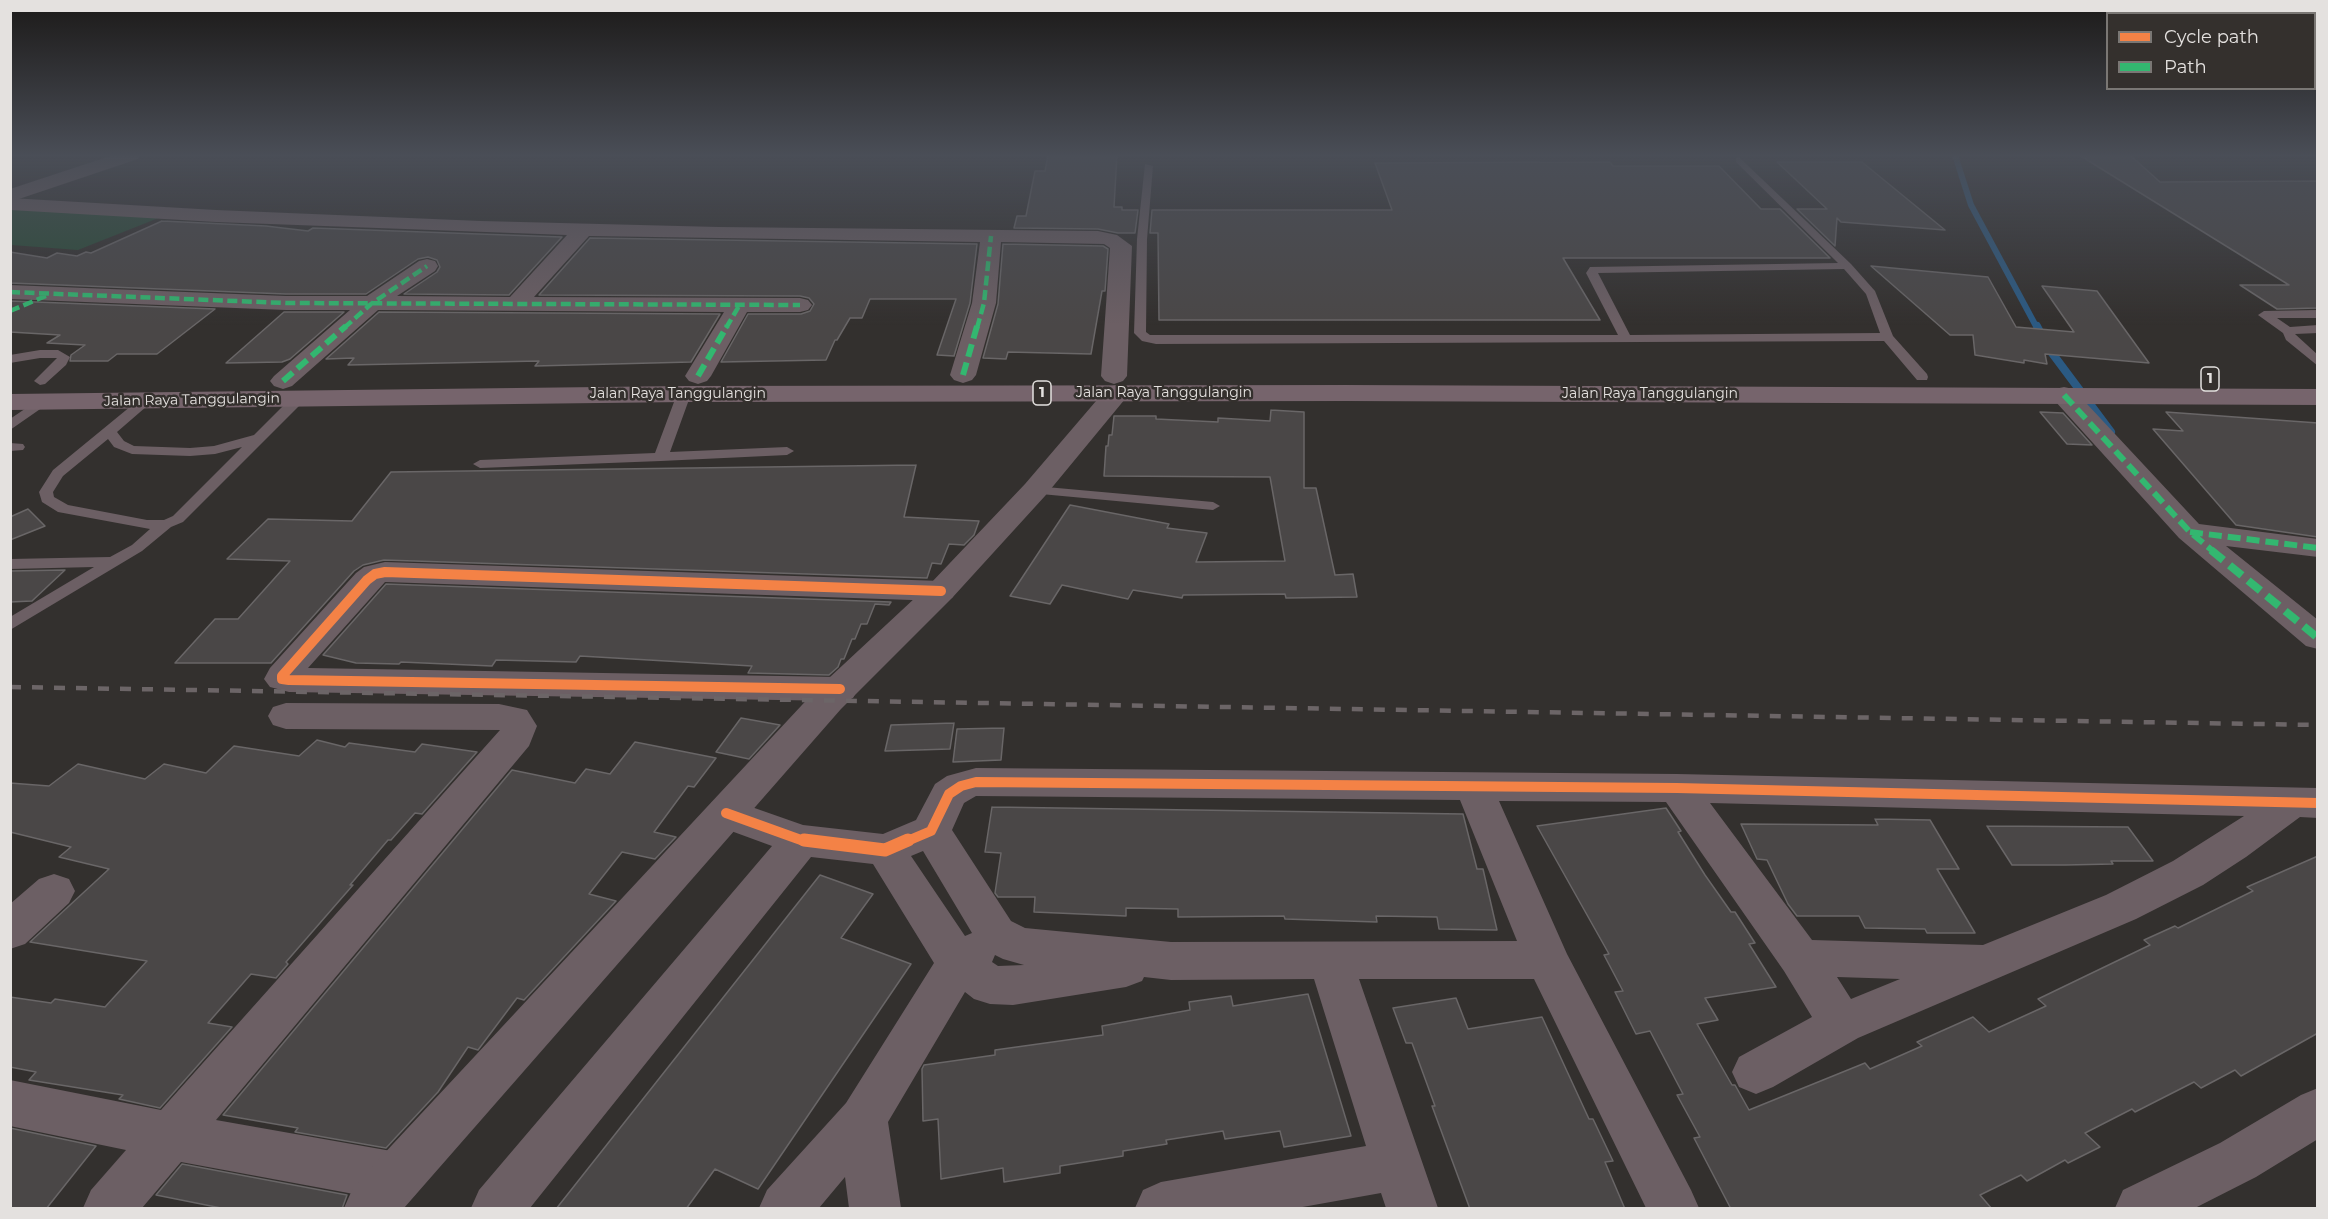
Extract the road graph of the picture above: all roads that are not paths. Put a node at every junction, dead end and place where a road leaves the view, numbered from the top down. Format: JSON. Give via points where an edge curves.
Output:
{"nodes":[{"id":1,"x":145,"y":212,"type":"edge"},
{"id":2,"x":1144,"y":212,"type":"edge"},
{"id":3,"x":1792,"y":212,"type":"edge"},
{"id":4,"x":584,"y":229,"type":"junction"},
{"id":5,"x":991,"y":236,"type":"junction"},
{"id":6,"x":427,"y":266,"type":"dead end"},
{"id":7,"x":1847,"y":266,"type":"junction"},
{"id":8,"x":10,"y":292,"type":"edge"},
{"id":9,"x":51,"y":294,"type":"junction"},
{"id":10,"x":520,"y":299,"type":"dead end"},
{"id":11,"x":371,"y":304,"type":"junction"},
{"id":12,"x":800,"y":305,"type":"dead end"},
{"id":13,"x":739,"y":306,"type":"junction"},
{"id":14,"x":10,"y":311,"type":"edge"},
{"id":15,"x":2318,"y":314,"type":"edge"},
{"id":16,"x":2318,"y":329,"type":"edge"},
{"id":17,"x":2288,"y":332,"type":"junction"},
{"id":18,"x":1887,"y":337,"type":"junction"},
{"id":19,"x":1626,"y":339,"type":"junction"},
{"id":20,"x":10,"y":359,"type":"edge"},
{"id":21,"x":2318,"y":362,"type":"edge"},
{"id":22,"x":963,"y":375,"type":"junction"},
{"id":23,"x":1922,"y":377,"type":"junction"},
{"id":24,"x":2318,"y":380,"type":"edge"},
{"id":25,"x":10,"y":382,"type":"edge"},
{"id":26,"x":1410,"y":384,"type":"junction"},
{"id":27,"x":691,"y":385,"type":"junction"},
{"id":28,"x":1116,"y":385,"type":"junction"},
{"id":29,"x":2110,"y":387,"type":"junction"},
{"id":30,"x":2061,"y":389,"type":"junction"},
{"id":31,"x":290,"y":390,"type":"junction"},
{"id":32,"x":40,"y":392,"type":"junction"},
{"id":33,"x":2318,"y":397,"type":"edge"},
{"id":34,"x":147,"y":400,"type":"junction"},
{"id":35,"x":10,"y":402,"type":"edge"},
{"id":36,"x":10,"y":426,"type":"edge"},
{"id":37,"x":110,"y":432,"type":"junction"},
{"id":38,"x":256,"y":438,"type":"junction"},
{"id":39,"x":787,"y":451,"type":"dead end"},
{"id":40,"x":661,"y":457,"type":"junction"},
{"id":41,"x":480,"y":464,"type":"dead end"},
{"id":42,"x":1035,"y":490,"type":"junction"},
{"id":43,"x":1213,"y":506,"type":"dead end"},
{"id":44,"x":166,"y":524,"type":"junction"},
{"id":45,"x":2193,"y":532,"type":"junction"},
{"id":46,"x":2318,"y":548,"type":"edge"},
{"id":47,"x":113,"y":562,"type":"junction"},
{"id":48,"x":10,"y":564,"type":"edge"},
{"id":49,"x":941,"y":591,"type":"junction"},
{"id":50,"x":10,"y":625,"type":"edge"},
{"id":51,"x":2318,"y":638,"type":"edge"},
{"id":52,"x":840,"y":690,"type":"junction"},
{"id":53,"x":286,"y":716,"type":"dead end"},
{"id":54,"x":1473,"y":786,"type":"junction"},
{"id":55,"x":1677,"y":788,"type":"junction"},
{"id":56,"x":2304,"y":803,"type":"edge"},
{"id":57,"x":726,"y":813,"type":"junction"},
{"id":58,"x":931,"y":831,"type":"junction"},
{"id":59,"x":801,"y":840,"type":"junction"},
{"id":60,"x":885,"y":850,"type":"junction"},
{"id":61,"x":54,"y":891,"type":"dead end"},
{"id":62,"x":10,"y":931,"type":"edge"},
{"id":63,"x":996,"y":934,"type":"junction"},
{"id":64,"x":1800,"y":958,"type":"junction"},
{"id":65,"x":1330,"y":960,"type":"junction"},
{"id":66,"x":1547,"y":960,"type":"junction"},
{"id":67,"x":1171,"y":961,"type":"junction"},
{"id":68,"x":1990,"y":962,"type":"junction"},
{"id":69,"x":959,"y":964,"type":"junction"},
{"id":70,"x":1842,"y":1024,"type":"junction"},
{"id":71,"x":1756,"y":1072,"type":"dead end"},
{"id":72,"x":10,"y":1102,"type":"edge"},
{"id":73,"x":2318,"y":1111,"type":"edge"},
{"id":74,"x":863,"y":1119,"type":"junction"},
{"id":75,"x":170,"y":1136,"type":"junction"},
{"id":76,"x":1404,"y":1187,"type":"edge"},
{"id":77,"x":383,"y":1193,"type":"edge"},
{"id":78,"x":109,"y":1209,"type":"edge"},
{"id":79,"x":497,"y":1209,"type":"edge"},
{"id":80,"x":785,"y":1209,"type":"edge"},
{"id":81,"x":875,"y":1209,"type":"edge"},
{"id":82,"x":1161,"y":1209,"type":"edge"},
{"id":83,"x":1673,"y":1209,"type":"edge"},
{"id":84,"x":2141,"y":1209,"type":"edge"}],
"edges":[{"from":1,"to":4,"type":"street"},
{"from":2,"to":19,"type":"lane","via":[[1140,333],[1146,338]]},
{"from":3,"to":7,"type":"lane"},
{"from":4,"to":5,"type":"street"},
{"from":4,"to":10,"type":"street"},
{"from":5,"to":22,"type":"street","via":[[984,303]]},
{"from":5,"to":28,"type":"street","via":[[1098,237],[1121,246]]},
{"from":6,"to":11,"type":"street"},
{"from":7,"to":18,"type":"lane","via":[[1871,293]]},
{"from":7,"to":19,"type":"lane","via":[[1594,269],[1592,273]]},
{"from":8,"to":9,"type":"street"},
{"from":9,"to":11,"type":"street"},
{"from":9,"to":14,"type":"street"},
{"from":11,"to":13,"type":"street"},
{"from":11,"to":31,"type":"street"},
{"from":12,"to":13,"type":"street"},
{"from":13,"to":27,"type":"street"},
{"from":15,"to":17,"type":"lane","via":[[2264,315]]},
{"from":16,"to":17,"type":"lane"},
{"from":17,"to":21,"type":"lane"},
{"from":18,"to":19,"type":"lane"},
{"from":18,"to":23,"type":"lane"},
{"from":20,"to":32,"type":"lane","via":[[40,354],[64,357]]},
{"from":22,"to":27,"type":"highway","name":"Jalan Raya Tanggulangin","number":"1"},
{"from":22,"to":28,"type":"highway","name":"Jalan Raya Tanggulangin","number":"1"},
{"from":23,"to":26,"type":"highway","name":"Jalan Raya Tanggulangin","number":"1"},
{"from":23,"to":30,"type":"highway","name":"Jalan Raya Tanggulangin","number":"1"},
{"from":24,"to":29,"type":"highway","number":"1"},
{"from":25,"to":32,"type":"highway","name":"Jalan Raya Tanggulangin","number":"1"},
{"from":26,"to":28,"type":"highway","name":"Jalan Raya Tanggulangin","number":"1"},
{"from":26,"to":30,"type":"highway","name":"Jalan Raya Tanggulangin","number":"1"},
{"from":27,"to":28,"type":"highway","name":"Jalan Raya Tanggulangin","number":"1"},
{"from":27,"to":31,"type":"highway","name":"Jalan Raya Tanggulangin","number":"1"},
{"from":27,"to":40,"type":"lane"},
{"from":28,"to":42,"type":"street"},
{"from":29,"to":30,"type":"highway","name":"Jalan Raya Tanggulangin","number":"1"},
{"from":29,"to":33,"type":"highway","name":"Jalan Raya Tanggulangin","number":"1"},
{"from":30,"to":45,"type":"street"},
{"from":31,"to":32,"type":"highway","name":"Jalan Raya Tanggulangin","number":"1"},
{"from":31,"to":34,"type":"highway","name":"Jalan Raya Tanggulangin","number":"1"},
{"from":31,"to":38,"type":"lane"},
{"from":32,"to":34,"type":"highway","name":"Jalan Raya Tanggulangin","number":"1"},
{"from":32,"to":35,"type":"highway","name":"Jalan Raya Tanggulangin","number":"1"},
{"from":32,"to":36,"type":"lane"},
{"from":34,"to":37,"type":"lane"},
{"from":37,"to":38,"type":"lane","via":[[119,444],[132,450],[178,452],[215,450]]},
{"from":37,"to":44,"type":"lane","via":[[58,473],[46,492],[47,499],[63,509],[147,525]]},
{"from":38,"to":44,"type":"lane","via":[[186,513]]},
{"from":39,"to":40,"type":"lane"},
{"from":40,"to":41,"type":"lane"},
{"from":42,"to":43,"type":"lane"},
{"from":42,"to":49,"type":"street"},
{"from":44,"to":47,"type":"lane"},
{"from":45,"to":46,"type":"street"},
{"from":45,"to":51,"type":"street"},
{"from":47,"to":48,"type":"lane"},
{"from":47,"to":50,"type":"lane"},
{"from":49,"to":52,"type":"street"},
{"from":49,"to":52,"type":"street","via":[[386,572],[367,580],[282,676],[289,681]]},
{"from":52,"to":57,"type":"street"},
{"from":53,"to":75,"type":"street","via":[[499,717],[514,719],[519,726],[516,737]]},
{"from":54,"to":55,"type":"street"},
{"from":54,"to":58,"type":"street","via":[[976,782],[949,794]]},
{"from":54,"to":66,"type":"street"},
{"from":55,"to":56,"type":"street"},
{"from":55,"to":64,"type":"street"},
{"from":56,"to":68,"type":"street","via":[[2188,873],[2121,907]]},
{"from":57,"to":59,"type":"street"},
{"from":57,"to":77,"type":"street"},
{"from":58,"to":60,"type":"street"},
{"from":58,"to":63,"type":"street"},
{"from":59,"to":60,"type":"street"},
{"from":59,"to":79,"type":"street"},
{"from":60,"to":69,"type":"street"},
{"from":61,"to":62,"type":"street"},
{"from":63,"to":67,"type":"street","via":[[1018,946]]},
{"from":63,"to":69,"type":"street"},
{"from":64,"to":68,"type":"street"},
{"from":64,"to":70,"type":"street"},
{"from":65,"to":66,"type":"street"},
{"from":65,"to":67,"type":"street"},
{"from":65,"to":76,"type":"street"},
{"from":66,"to":83,"type":"street"},
{"from":67,"to":69,"type":"street","via":[[1013,986],[990,985]]},
{"from":68,"to":70,"type":"street"},
{"from":69,"to":74,"type":"street"},
{"from":70,"to":71,"type":"street"},
{"from":72,"to":75,"type":"street"},
{"from":73,"to":84,"type":"street","via":[[2238,1160]]},
{"from":74,"to":80,"type":"street"},
{"from":74,"to":81,"type":"street"},
{"from":75,"to":77,"type":"street"},
{"from":75,"to":78,"type":"street"},
{"from":76,"to":82,"type":"street"}]}
